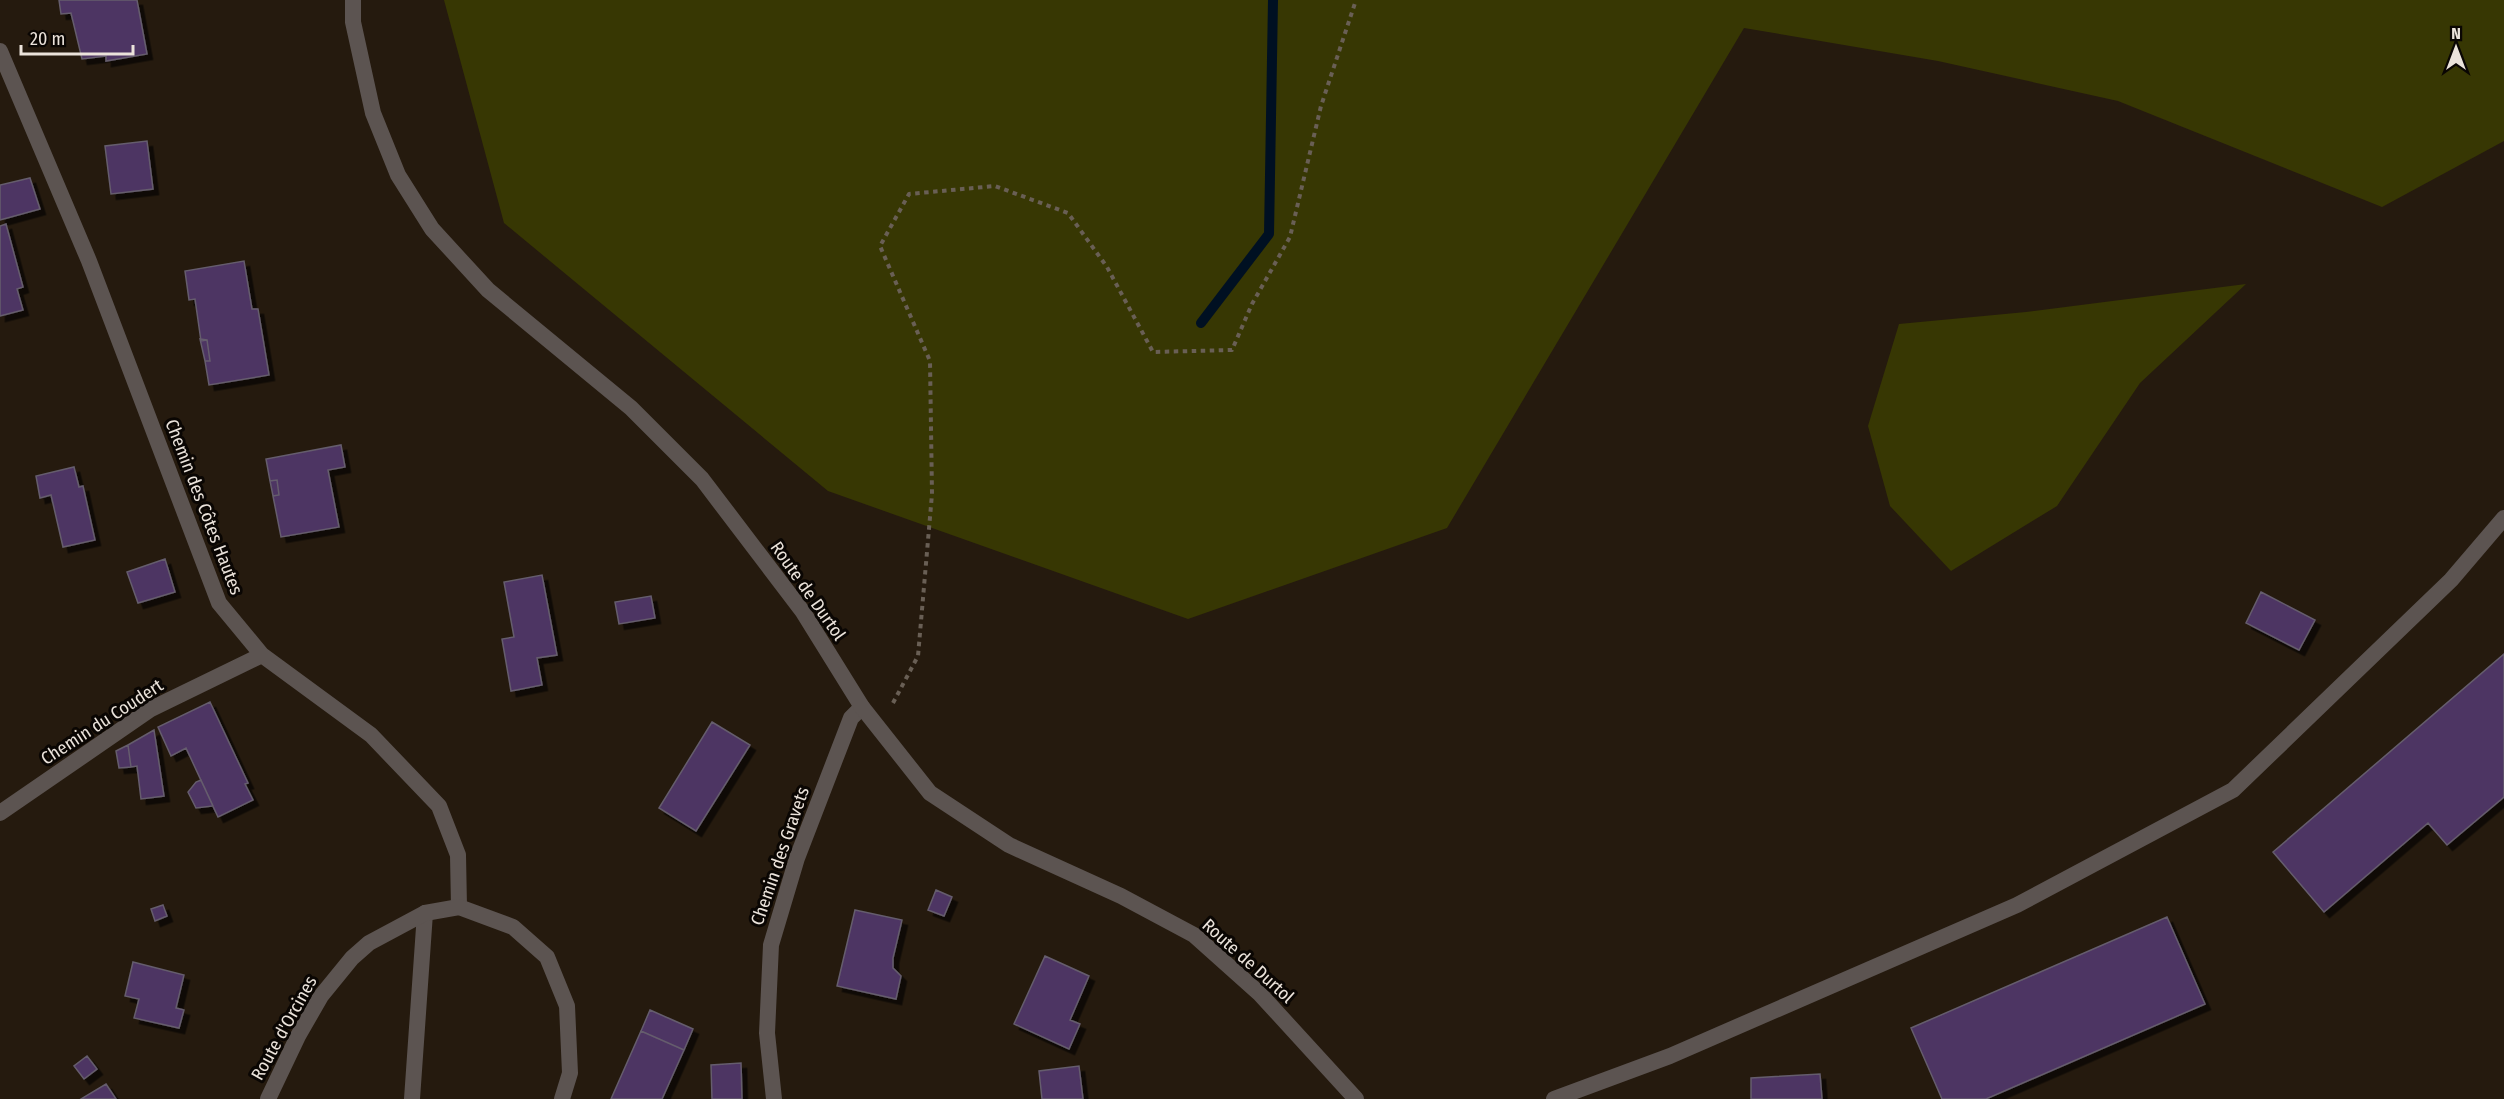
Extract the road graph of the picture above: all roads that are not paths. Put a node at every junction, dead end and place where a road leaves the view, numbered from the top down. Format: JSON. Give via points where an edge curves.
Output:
{"nodes":[{"id":1,"x":353,"y":0,"type":"edge"},
{"id":2,"x":0,"y":51,"type":"edge"},
{"id":3,"x":2504,"y":518,"type":"edge"},
{"id":4,"x":262,"y":655,"type":"junction"},
{"id":5,"x":862,"y":706,"type":"junction"},
{"id":6,"x":0,"y":813,"type":"edge"},
{"id":7,"x":459,"y":907,"type":"junction"},
{"id":8,"x":425,"y":913,"type":"junction"},
{"id":9,"x":268,"y":1099,"type":"edge"},
{"id":10,"x":412,"y":1099,"type":"edge"},
{"id":11,"x":562,"y":1099,"type":"edge"},
{"id":12,"x":774,"y":1099,"type":"edge"},
{"id":13,"x":1356,"y":1099,"type":"edge"},
{"id":14,"x":1554,"y":1099,"type":"edge"}],
"edges":[{"from":1,"to":5,"type":"street","name":"Route de Durtol","via":[[353,22],[373,113],[398,175],[432,229],[488,290],[631,408],[702,479],[803,612]]},
{"from":2,"to":4,"type":"street","name":"Chemin des Côtes Hautes","via":[[89,261],[219,603]]},
{"from":3,"to":14,"type":"street","via":[[2451,580],[2233,790],[2018,905],[1670,1056]]},
{"from":4,"to":6,"type":"street","name":"Chemin du Coudert","via":[[152,709]]},
{"from":4,"to":7,"type":"street","name":"Chemin des Côtes Hautes","via":[[371,735],[439,807],[458,855]]},
{"from":5,"to":12,"type":"street","name":"Chemin des Gravets","via":[[851,718],[797,858],[771,945],[768,1033]]},
{"from":5,"to":13,"type":"street","name":"Route de Durtol","via":[[930,793],[1009,845],[1121,896],[1194,935],[1260,994]]},
{"from":7,"to":8,"type":"street","name":"Route d'Orcines"},
{"from":7,"to":11,"type":"street","via":[[513,927],[547,957],[567,1006],[570,1073]]},
{"from":8,"to":9,"type":"street","name":"Route d'Orcines","via":[[369,943],[335,976],[309,1016]]},
{"from":8,"to":10,"type":"street"}]}
